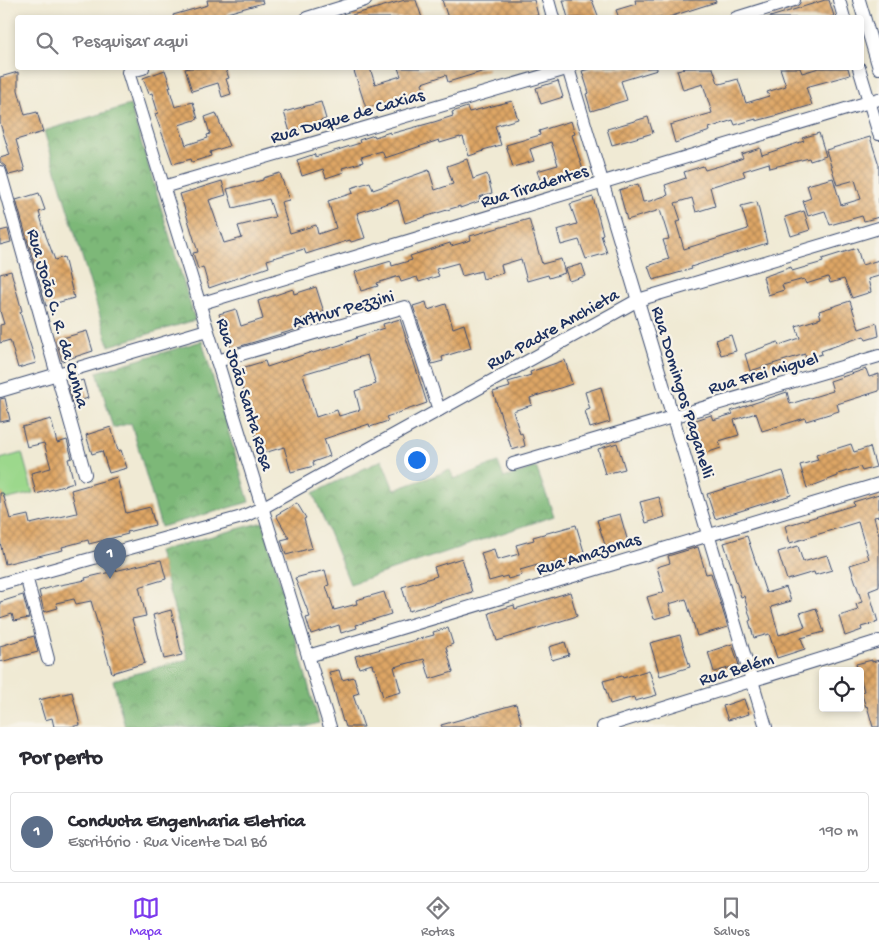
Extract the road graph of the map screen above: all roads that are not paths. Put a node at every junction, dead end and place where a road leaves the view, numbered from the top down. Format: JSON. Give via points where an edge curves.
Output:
{"nodes":[{"id":1,"x":365,"y":0,"type":"edge"},
{"id":2,"x":548,"y":0,"type":"edge"},
{"id":3,"x":794,"y":0,"type":"edge"},
{"id":4,"x":839,"y":0,"type":"edge"},
{"id":5,"x":859,"y":0,"type":"edge"},
{"id":6,"x":317,"y":15,"type":"edge"},
{"id":7,"x":552,"y":15,"type":"edge"},
{"id":8,"x":746,"y":15,"type":"edge"},
{"id":9,"x":843,"y":15,"type":"edge"},
{"id":10,"x":863,"y":15,"type":"edge"},
{"id":11,"x":864,"y":17,"type":"edge"},
{"id":12,"x":879,"y":68,"type":"edge"},
{"id":13,"x":136,"y":70,"type":"edge"},
{"id":14,"x":562,"y":70,"type":"edge"},
{"id":15,"x":570,"y":70,"type":"edge"},
{"id":16,"x":860,"y":70,"type":"edge"},
{"id":17,"x":874,"y":100,"type":"edge"},
{"id":18,"x":879,"y":134,"type":"edge"},
{"id":19,"x":0,"y":172,"type":"edge"},
{"id":20,"x":603,"y":182,"type":"junction"},
{"id":21,"x":163,"y":187,"type":"junction"},
{"id":22,"x":879,"y":228,"type":"edge"},
{"id":23,"x":638,"y":300,"type":"junction"},
{"id":24,"x":199,"y":304,"type":"junction"},
{"id":25,"x":207,"y":330,"type":"junction"},
{"id":26,"x":879,"y":356,"type":"edge"},
{"id":27,"x":217,"y":361,"type":"junction"},
{"id":28,"x":56,"y":374,"type":"junction"},
{"id":29,"x":0,"y":391,"type":"edge"},
{"id":30,"x":439,"y":410,"type":"junction"},
{"id":31,"x":673,"y":416,"type":"junction"},
{"id":32,"x":513,"y":464,"type":"dead end"},
{"id":33,"x":85,"y":474,"type":"dead end"},
{"id":34,"x":879,"y":484,"type":"edge"},
{"id":35,"x":262,"y":508,"type":"junction"},
{"id":36,"x":708,"y":535,"type":"junction"},
{"id":37,"x":26,"y":576,"type":"junction"},
{"id":38,"x":0,"y":584,"type":"edge"},
{"id":39,"x":879,"y":641,"type":"edge"},
{"id":40,"x":308,"y":656,"type":"junction"},
{"id":41,"x":48,"y":660,"type":"dead end"},
{"id":42,"x":752,"y":682,"type":"junction"},
{"id":43,"x":330,"y":727,"type":"edge"},
{"id":44,"x":604,"y":727,"type":"edge"},
{"id":45,"x":766,"y":727,"type":"edge"}],
"edges":[{"from":1,"to":6,"type":"street"},
{"from":2,"to":7,"type":"street"},
{"from":3,"to":8,"type":"street"},
{"from":4,"to":9,"type":"street"},
{"from":5,"to":10,"type":"street"},
{"from":11,"to":12,"type":"street"},
{"from":13,"to":21,"type":"street","name":"Rua João Santa Rosa","via":[[128,72]]},
{"from":14,"to":21,"type":"street","name":"Rua Duque de Caxias"},
{"from":15,"to":20,"type":"street","name":"Rua Domingos Paganelli"},
{"from":16,"to":17,"type":"street"},
{"from":17,"to":18,"type":"street"},
{"from":17,"to":20,"type":"street","name":"Rua Tiradentes"},
{"from":19,"to":28,"type":"street","name":"Rua João C. R. da Cunha"},
{"from":20,"to":23,"type":"street","name":"Rua Domingos Paganelli"},
{"from":20,"to":24,"type":"street","name":"Rua Tiradentes"},
{"from":21,"to":24,"type":"street","name":"Rua João Santa Rosa"},
{"from":22,"to":23,"type":"street","name":"Rua Padre Anchieta"},
{"from":23,"to":30,"type":"street","name":"Rua Padre Anchieta"},
{"from":23,"to":31,"type":"street","name":"Rua Domingos Paganelli"},
{"from":24,"to":25,"type":"street","name":"Rua João Santa Rosa"},
{"from":25,"to":27,"type":"street","name":"Rua João Santa Rosa"},
{"from":25,"to":28,"type":"street"},
{"from":26,"to":31,"type":"street","name":"Rua Frei Miguel"},
{"from":27,"to":30,"type":"street","name":"Arthur Pezzini","via":[[405,308]]},
{"from":27,"to":35,"type":"street","name":"Rua João Santa Rosa"},
{"from":28,"to":29,"type":"street"},
{"from":28,"to":33,"type":"street","name":"Rua João C. R. da Cunha"},
{"from":30,"to":35,"type":"street","name":"Rua Padre Anchieta"},
{"from":31,"to":32,"type":"street","name":"Rua Frei Miguel"},
{"from":31,"to":36,"type":"street","name":"Rua Domingos Paganelli"},
{"from":34,"to":36,"type":"street","name":"Rua Amazonas"},
{"from":35,"to":37,"type":"street","name":"Rua Padre Anchieta","via":[[242,517]]},
{"from":35,"to":40,"type":"street","name":"Rua João Santa Rosa"},
{"from":36,"to":40,"type":"street","name":"Rua Amazonas"},
{"from":36,"to":42,"type":"street","name":"Rua Domingos Paganelli"},
{"from":37,"to":38,"type":"street","name":"Rua Padre Anchieta"},
{"from":37,"to":41,"type":"street"},
{"from":39,"to":42,"type":"street","name":"Rua Belém"},
{"from":40,"to":43,"type":"street","name":"Rua João Santa Rosa"},
{"from":42,"to":44,"type":"street","name":"Rua Belém"},
{"from":42,"to":45,"type":"street","name":"Rua Domingos Paganelli"}]}
